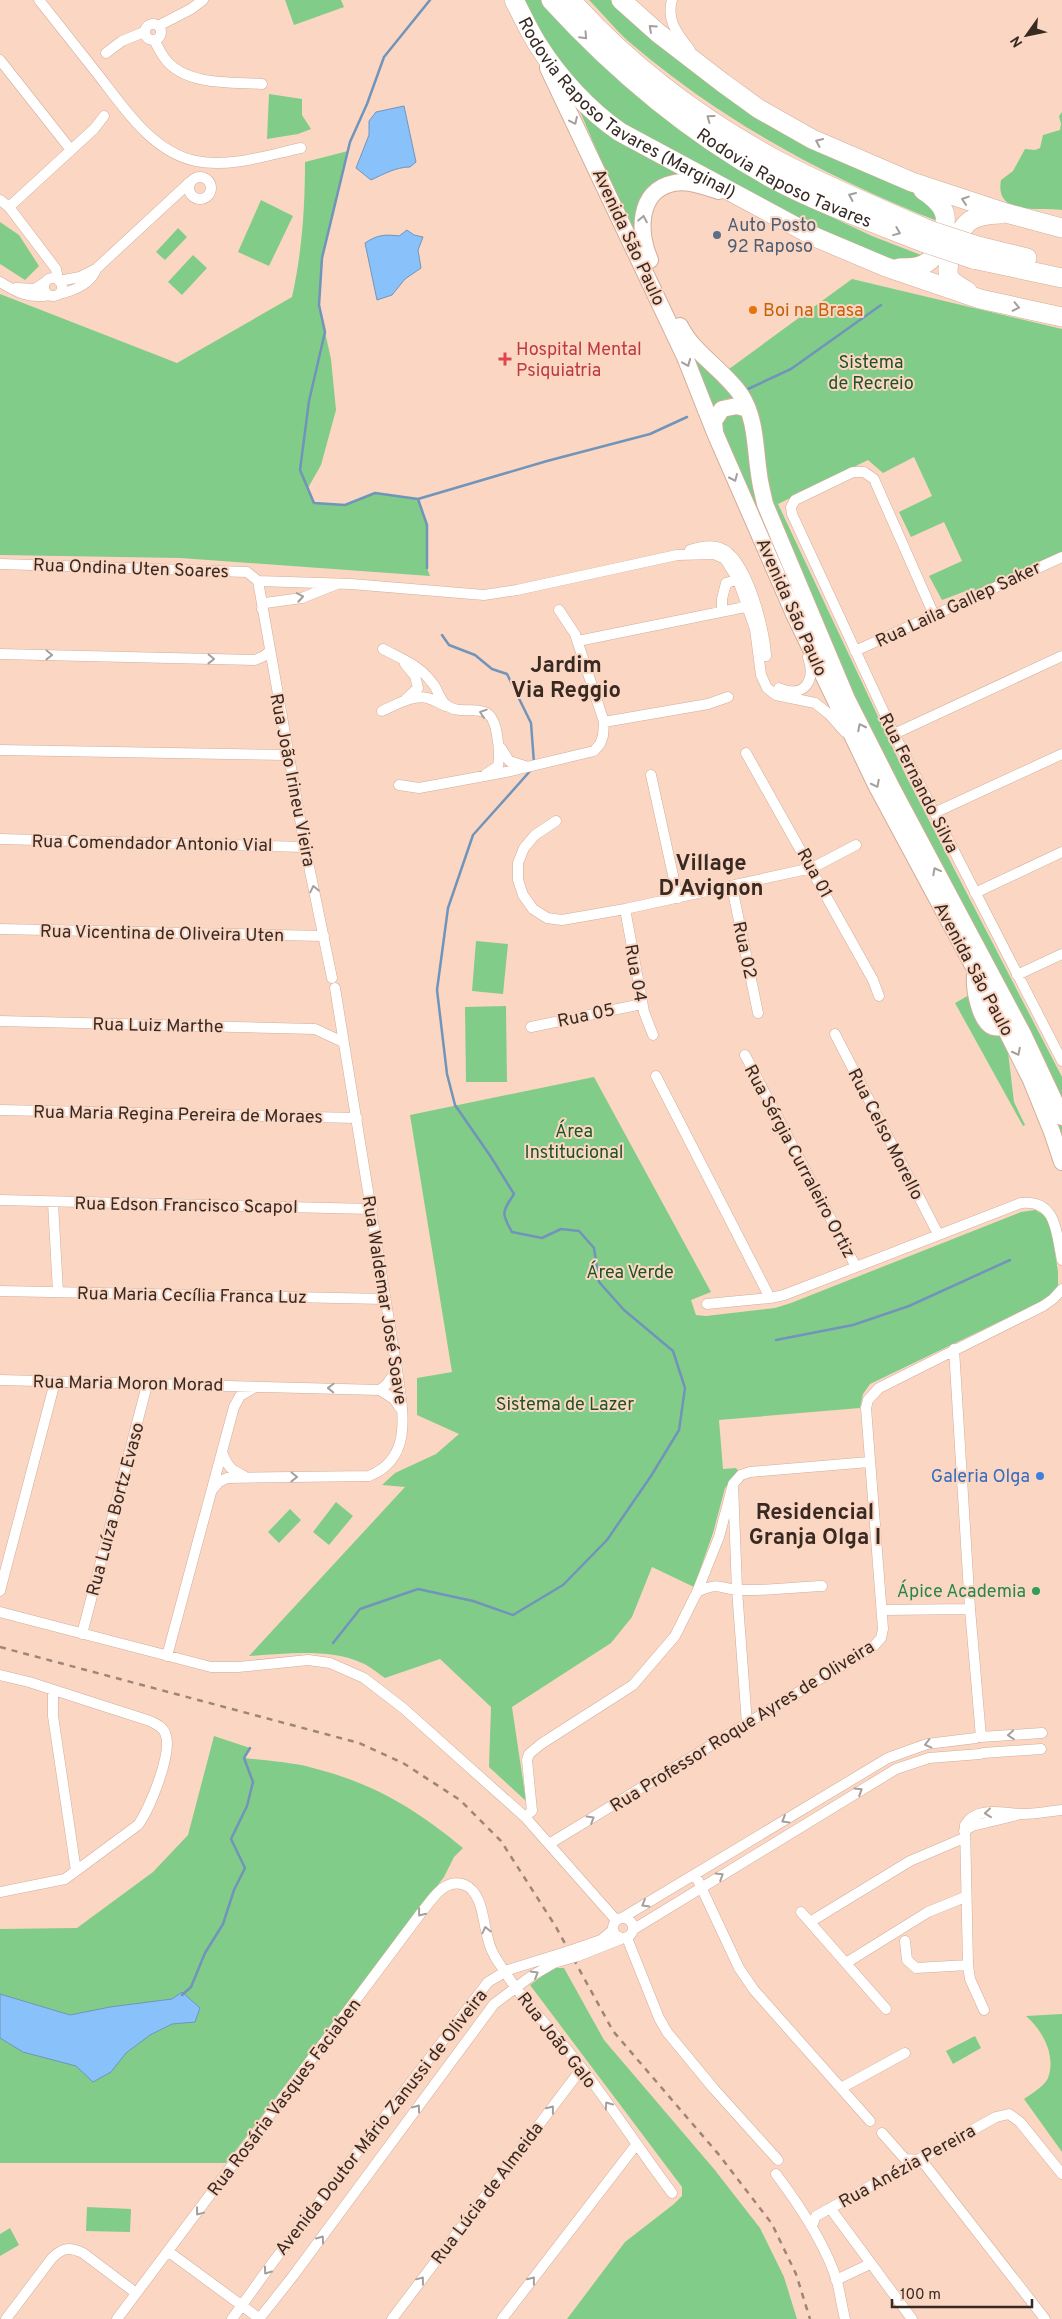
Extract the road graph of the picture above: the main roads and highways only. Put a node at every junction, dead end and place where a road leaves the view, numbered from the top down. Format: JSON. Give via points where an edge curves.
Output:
{"nodes":[{"id":1,"x":514,"y":0,"type":"edge"},
{"id":2,"x":551,"y":0,"type":"edge"},
{"id":3,"x":570,"y":0,"type":"edge"},
{"id":4,"x":621,"y":0,"type":"edge"},
{"id":5,"x":538,"y":45,"type":"junction"},
{"id":6,"x":912,"y":182,"type":"junction"},
{"id":7,"x":736,"y":195,"type":"junction"},
{"id":8,"x":1006,"y":213,"type":"junction"},
{"id":9,"x":1062,"y":228,"type":"edge"},
{"id":10,"x":927,"y":236,"type":"junction"},
{"id":11,"x":976,"y":252,"type":"junction"},
{"id":12,"x":1062,"y":267,"type":"edge"},
{"id":13,"x":886,"y":268,"type":"junction"},
{"id":14,"x":1062,"y":278,"type":"edge"},
{"id":15,"x":980,"y":299,"type":"junction"},
{"id":16,"x":1062,"y":317,"type":"edge"},
{"id":17,"x":748,"y":409,"type":"junction"},
{"id":18,"x":715,"y":433,"type":"junction"},
{"id":19,"x":1062,"y":1117,"type":"edge"},
{"id":20,"x":1062,"y":1162,"type":"edge"}],
"edges":[{"from":1,"to":5,"type":"highway","name":"Rodovia Raposo Tavares (Marginal)"},
{"from":2,"to":10,"type":"highway","name":"Rodovia Raposo Tavares","one_way":true,"via":[[595,47],[643,89],[711,139],[775,180],[840,209]]},
{"from":10,"to":3,"type":"highway","name":"Rodovia Raposo Tavares","one_way":true,"via":[[783,163],[718,124],[603,36]]},
{"from":6,"to":4,"type":"highway","one_way":true,"via":[[812,139],[759,109],[658,34]]},
{"from":5,"to":7,"type":"highway","name":"Rodovia Raposo Tavares (Marginal)","via":[[599,118],[654,152]]},
{"from":5,"to":18,"type":"main road","name":"Avenida São Paulo","one_way":true,"via":[[685,357]]},
{"from":8,"to":6,"type":"highway","one_way":true},
{"from":6,"to":13,"type":"highway","via":[[934,197],[942,206],[947,221],[934,256],[922,267]]},
{"from":7,"to":13,"type":"highway","name":"Rodovia Raposo Tavares (Marginal)","via":[[815,237]]},
{"from":17,"to":7,"type":"main road","name":"Avenida São Paulo","one_way":true,"via":[[740,395],[684,334],[644,247],[641,228],[649,200],[673,183],[693,184]]},
{"from":8,"to":9,"type":"highway"},
{"from":8,"to":15,"type":"highway","via":[[976,216],[967,222],[949,260],[952,282]]},
{"from":10,"to":11,"type":"highway","name":"Rodovia Raposo Tavares","bridge":true},
{"from":11,"to":12,"type":"highway","name":"Rodovia Raposo Tavares"},
{"from":11,"to":14,"type":"highway","name":"Rodovia Raposo Tavares"},
{"from":13,"to":15,"type":"highway","name":"Rodovia Raposo Tavares (Marginal)"},
{"from":15,"to":16,"type":"highway","name":"Rodovia Raposo Tavares (Marginal)","one_way":true},
{"from":17,"to":18,"type":"main road","via":[[738,406],[722,409],[714,421]]},
{"from":19,"to":17,"type":"main road","name":"Avenida São Paulo","one_way":true,"via":[[847,699],[765,504]]},
{"from":18,"to":20,"type":"main road","name":"Avenida São Paulo","one_way":true,"via":[[794,614],[862,755],[1031,1080]]}]}
